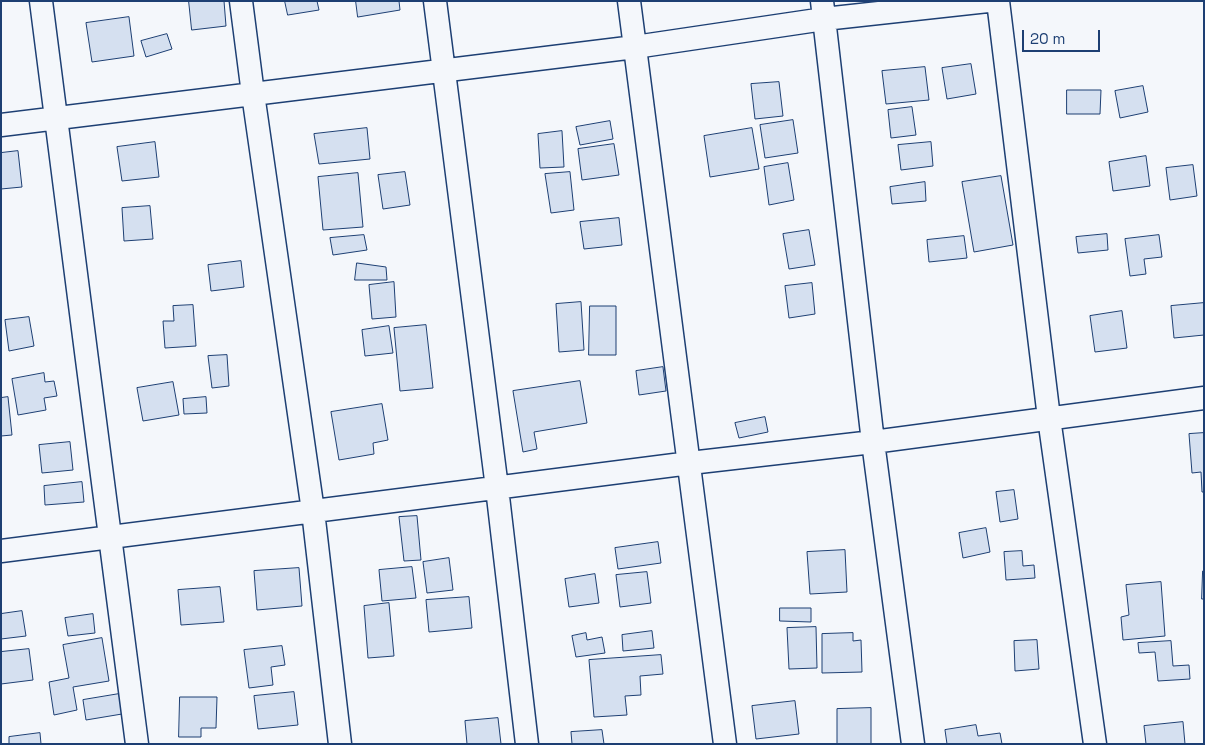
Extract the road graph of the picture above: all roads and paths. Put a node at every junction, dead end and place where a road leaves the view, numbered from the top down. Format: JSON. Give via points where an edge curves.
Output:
{"nodes":[{"id":1,"x":40,"y":1,"type":"edge"},
{"id":2,"x":241,"y":1,"type":"edge"},
{"id":3,"x":436,"y":1,"type":"edge"},
{"id":4,"x":629,"y":1,"type":"edge"},
{"id":5,"x":988,"y":1,"type":"edge"},
{"id":6,"x":998,"y":1,"type":"edge"},
{"id":7,"x":823,"y":10,"type":"edge"},
{"id":8,"x":635,"y":47,"type":"junction"},
{"id":9,"x":444,"y":71,"type":"junction"},
{"id":10,"x":253,"y":94,"type":"junction"},
{"id":11,"x":56,"y":118,"type":"junction"},
{"id":12,"x":1,"y":125,"type":"edge"},
{"id":13,"x":1204,"y":398,"type":"edge"},
{"id":14,"x":1049,"y":418,"type":"junction"},
{"id":15,"x":873,"y":442,"type":"junction"},
{"id":16,"x":690,"y":463,"type":"junction"},
{"id":17,"x":497,"y":488,"type":"junction"},
{"id":18,"x":313,"y":511,"type":"junction"},
{"id":19,"x":109,"y":537,"type":"junction"},
{"id":20,"x":1,"y":551,"type":"edge"},
{"id":21,"x":137,"y":744,"type":"edge"},
{"id":22,"x":340,"y":744,"type":"edge"},
{"id":23,"x":528,"y":744,"type":"edge"},
{"id":24,"x":725,"y":744,"type":"edge"},
{"id":25,"x":913,"y":744,"type":"edge"},
{"id":26,"x":1095,"y":744,"type":"edge"}],
"edges":[{"from":1,"to":11,"type":"street"},
{"from":2,"to":10,"type":"street"},
{"from":3,"to":9,"type":"street"},
{"from":4,"to":8,"type":"street"},
{"from":5,"to":7,"type":"street"},
{"from":6,"to":14,"type":"street"},
{"from":7,"to":8,"type":"street"},
{"from":7,"to":15,"type":"street"},
{"from":8,"to":9,"type":"street"},
{"from":8,"to":16,"type":"street"},
{"from":9,"to":10,"type":"street"},
{"from":9,"to":17,"type":"street"},
{"from":10,"to":11,"type":"street"},
{"from":10,"to":18,"type":"street"},
{"from":11,"to":12,"type":"street"},
{"from":11,"to":19,"type":"street"},
{"from":13,"to":14,"type":"street"},
{"from":14,"to":15,"type":"street"},
{"from":14,"to":26,"type":"street"},
{"from":15,"to":16,"type":"street"},
{"from":15,"to":25,"type":"street"},
{"from":16,"to":17,"type":"street"},
{"from":16,"to":24,"type":"street"},
{"from":17,"to":18,"type":"street"},
{"from":17,"to":23,"type":"street"},
{"from":18,"to":19,"type":"street"},
{"from":18,"to":22,"type":"street"},
{"from":19,"to":20,"type":"street"},
{"from":19,"to":21,"type":"street"}]}
